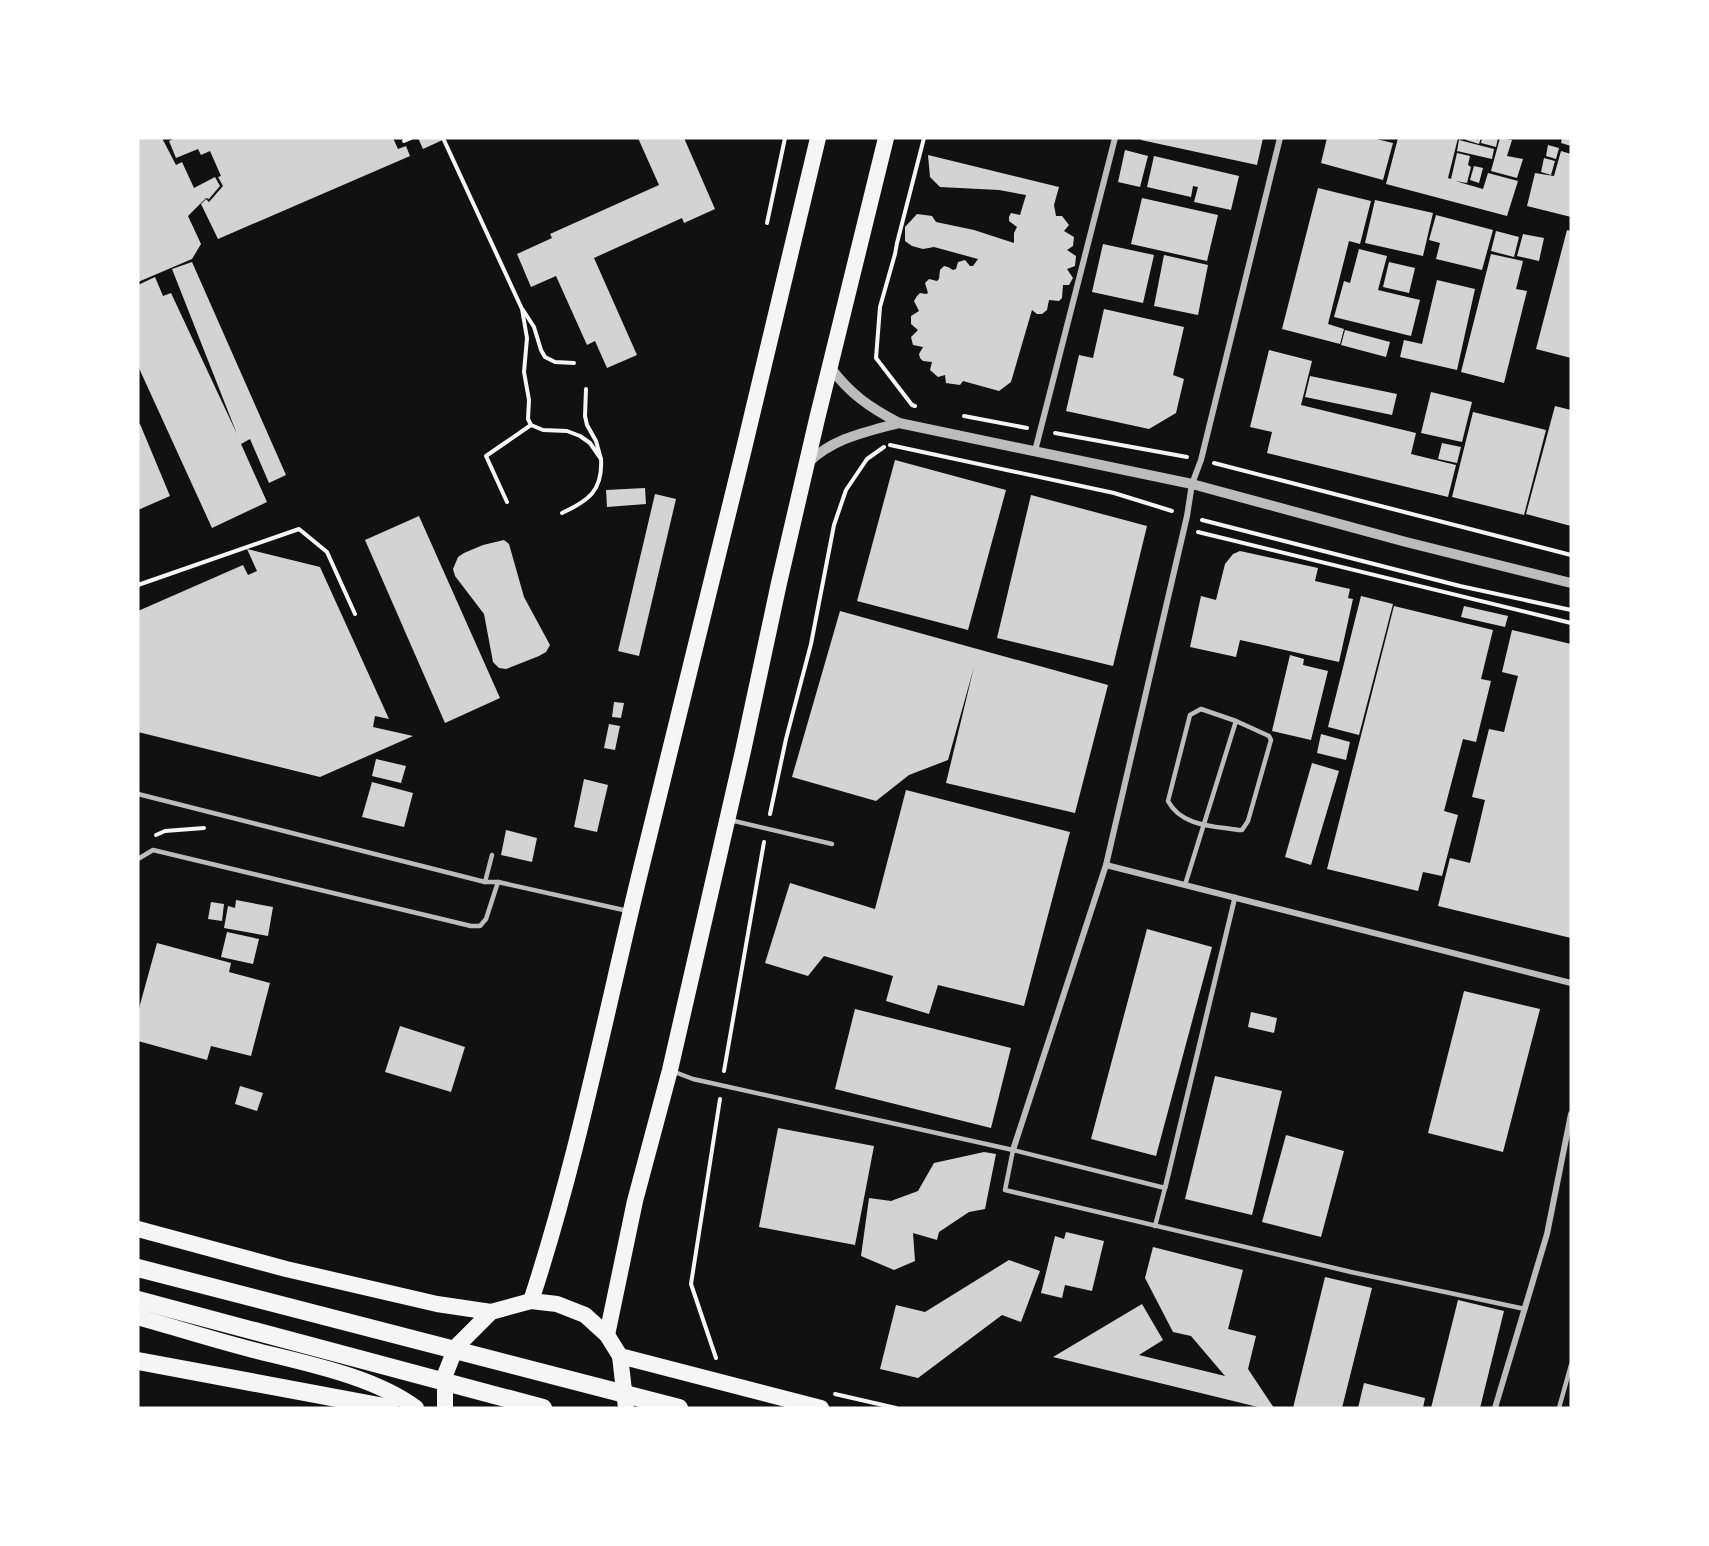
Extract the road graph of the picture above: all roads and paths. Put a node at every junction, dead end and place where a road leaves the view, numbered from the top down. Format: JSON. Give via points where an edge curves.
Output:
{"nodes":[{"id":1,"x":411,"y":138,"type":"edge"},
{"id":2,"x":443,"y":138,"type":"edge"},
{"id":3,"x":785,"y":138,"type":"edge"},
{"id":4,"x":818,"y":138,"type":"edge"},
{"id":5,"x":886,"y":138,"type":"edge"},
{"id":6,"x":924,"y":138,"type":"edge"},
{"id":7,"x":1115,"y":138,"type":"edge"},
{"id":8,"x":1280,"y":138,"type":"edge"},
{"id":9,"x":404,"y":141,"type":"dead end"},
{"id":10,"x":767,"y":223,"type":"dead end"},
{"id":11,"x":522,"y":309,"type":"junction"},
{"id":12,"x":574,"y":363,"type":"dead end"},
{"id":13,"x":830,"y":367,"type":"junction"},
{"id":14,"x":586,"y":389,"type":"dead end"},
{"id":15,"x":924,"y":408,"type":"dead end"},
{"id":16,"x":959,"y":415,"type":"dead end"},
{"id":17,"x":899,"y":423,"type":"junction"},
{"id":18,"x":531,"y":425,"type":"junction"},
{"id":19,"x":1041,"y":431,"type":"junction"},
{"id":20,"x":1035,"y":451,"type":"junction"},
{"id":21,"x":601,"y":459,"type":"junction"},
{"id":22,"x":1201,"y":460,"type":"junction"},
{"id":23,"x":808,"y":463,"type":"junction"},
{"id":24,"x":1192,"y":484,"type":"junction"},
{"id":25,"x":507,"y":502,"type":"dead end"},
{"id":26,"x":562,"y":513,"type":"dead end"},
{"id":27,"x":1187,"y":516,"type":"junction"},
{"id":28,"x":1196,"y":543,"type":"dead end"},
{"id":29,"x":1571,"y":555,"type":"edge"},
{"id":30,"x":1571,"y":583,"type":"edge"},
{"id":31,"x":138,"y":585,"type":"edge"},
{"id":32,"x":1571,"y":610,"type":"edge"},
{"id":33,"x":355,"y":614,"type":"dead end"},
{"id":34,"x":1571,"y":623,"type":"edge"},
{"id":35,"x":1236,"y":721,"type":"junction"},
{"id":36,"x":138,"y":794,"type":"edge"},
{"id":37,"x":728,"y":820,"type":"junction"},
{"id":38,"x":1203,"y":824,"type":"junction"},
{"id":39,"x":212,"y":828,"type":"dead end"},
{"id":40,"x":767,"y":829,"type":"junction"},
{"id":41,"x":147,"y":838,"type":"dead end"},
{"id":42,"x":832,"y":844,"type":"dead end"},
{"id":43,"x":492,"y":855,"type":"dead end"},
{"id":44,"x":138,"y":859,"type":"edge"},
{"id":45,"x":1106,"y":865,"type":"junction"},
{"id":46,"x":485,"y":882,"type":"junction"},
{"id":47,"x":498,"y":882,"type":"junction"},
{"id":48,"x":1185,"y":885,"type":"junction"},
{"id":49,"x":1235,"y":897,"type":"junction"},
{"id":50,"x":631,"y":912,"type":"junction"},
{"id":51,"x":1571,"y":983,"type":"edge"},
{"id":52,"x":670,"y":1071,"type":"junction"},
{"id":53,"x":722,"y":1085,"type":"junction"},
{"id":54,"x":1571,"y":1114,"type":"edge"},
{"id":55,"x":1013,"y":1149,"type":"junction"},
{"id":56,"x":1165,"y":1188,"type":"junction"},
{"id":57,"x":1155,"y":1226,"type":"junction"},
{"id":58,"x":138,"y":1229,"type":"edge"},
{"id":59,"x":138,"y":1268,"type":"edge"},
{"id":60,"x":138,"y":1299,"type":"edge"},
{"id":61,"x":531,"y":1301,"type":"junction"},
{"id":62,"x":1525,"y":1309,"type":"junction"},
{"id":63,"x":491,"y":1312,"type":"junction"},
{"id":64,"x":138,"y":1317,"type":"edge"},
{"id":65,"x":607,"y":1335,"type":"junction"},
{"id":66,"x":620,"y":1356,"type":"junction"},
{"id":67,"x":138,"y":1361,"type":"edge"},
{"id":68,"x":1571,"y":1365,"type":"edge"},
{"id":69,"x":718,"y":1366,"type":"dead end"},
{"id":70,"x":829,"y":1392,"type":"dead end"},
{"id":71,"x":390,"y":1408,"type":"edge"},
{"id":72,"x":416,"y":1408,"type":"edge"},
{"id":73,"x":445,"y":1408,"type":"edge"},
{"id":74,"x":543,"y":1408,"type":"edge"},
{"id":75,"x":626,"y":1408,"type":"edge"},
{"id":76,"x":679,"y":1408,"type":"edge"},
{"id":77,"x":821,"y":1408,"type":"edge"},
{"id":78,"x":896,"y":1408,"type":"edge"},
{"id":79,"x":1495,"y":1408,"type":"edge"},
{"id":80,"x":1559,"y":1408,"type":"edge"}],
"edges":[{"from":1,"to":9,"type":"path"},
{"from":2,"to":11,"type":"path"},
{"from":3,"to":10,"type":"path"},
{"from":4,"to":50,"type":"highway"},
{"from":5,"to":13,"type":"highway"},
{"from":6,"to":15,"type":"path","via":[[880,308],[876,358],[912,405]]},
{"from":7,"to":19,"type":"street"},
{"from":8,"to":22,"type":"street"},
{"from":11,"to":12,"type":"path","via":[[538,334],[545,357]]},
{"from":11,"to":18,"type":"path"},
{"from":13,"to":17,"type":"street","via":[[869,406]]},
{"from":13,"to":23,"type":"highway"},
{"from":14,"to":21,"type":"path","via":[[585,416]]},
{"from":16,"to":19,"type":"path"},
{"from":17,"to":20,"type":"street"},
{"from":17,"to":23,"type":"street","via":[[839,441]]},
{"from":18,"to":21,"type":"path","via":[[580,436]]},
{"from":18,"to":25,"type":"path","via":[[486,456]]},
{"from":19,"to":20,"type":"street"},
{"from":19,"to":22,"type":"path"},
{"from":20,"to":24,"type":"street"},
{"from":21,"to":26,"type":"path","via":[[599,478],[587,500]]},
{"from":22,"to":24,"type":"street"},
{"from":22,"to":29,"type":"path"},
{"from":23,"to":37,"type":"highway"},
{"from":24,"to":27,"type":"street"},
{"from":24,"to":30,"type":"street"},
{"from":27,"to":32,"type":"path","via":[[1460,586]]},
{"from":27,"to":40,"type":"path","via":[[1114,494],[887,445],[867,459],[846,490],[834,525],[811,644]]},
{"from":27,"to":45,"type":"street"},
{"from":28,"to":34,"type":"path","via":[[1199,532]]},
{"from":31,"to":33,"type":"path","via":[[299,529],[327,552]]},
{"from":35,"to":38,"type":"lane"},
{"from":35,"to":38,"type":"lane","via":[[1271,740],[1248,821],[1242,830]]},
{"from":35,"to":38,"type":"lane","via":[[1201,709],[1190,715],[1168,801],[1182,818]]},
{"from":36,"to":46,"type":"lane"},
{"from":37,"to":40,"type":"lane"},
{"from":37,"to":52,"type":"highway"},
{"from":38,"to":48,"type":"lane"},
{"from":39,"to":41,"type":"path","via":[[165,831]]},
{"from":40,"to":42,"type":"lane"},
{"from":40,"to":53,"type":"path"},
{"from":43,"to":46,"type":"lane"},
{"from":44,"to":47,"type":"lane","via":[[153,850],[471,926],[480,926],[486,920]]},
{"from":45,"to":48,"type":"street"},
{"from":45,"to":55,"type":"street"},
{"from":46,"to":47,"type":"lane"},
{"from":47,"to":50,"type":"lane"},
{"from":48,"to":49,"type":"street"},
{"from":49,"to":51,"type":"street"},
{"from":49,"to":56,"type":"street"},
{"from":50,"to":61,"type":"highway","via":[[555,1229]]},
{"from":52,"to":53,"type":"lane"},
{"from":52,"to":65,"type":"highway","via":[[635,1201]]},
{"from":53,"to":55,"type":"lane"},
{"from":53,"to":69,"type":"path","via":[[690,1284]]},
{"from":54,"to":62,"type":"street","via":[[1547,1234]]},
{"from":55,"to":56,"type":"lane"},
{"from":55,"to":57,"type":"lane","via":[[1005,1190]]},
{"from":56,"to":57,"type":"lane"},
{"from":57,"to":62,"type":"lane"},
{"from":58,"to":63,"type":"highway","via":[[437,1305]]},
{"from":59,"to":76,"type":"highway"},
{"from":60,"to":74,"type":"highway"},
{"from":61,"to":63,"type":"highway"},
{"from":61,"to":65,"type":"highway","via":[[557,1304],[585,1315]]},
{"from":62,"to":79,"type":"street"},
{"from":63,"to":73,"type":"highway","via":[[456,1347],[445,1375]]},
{"from":64,"to":72,"type":"highway","via":[[329,1370],[399,1395]]},
{"from":65,"to":66,"type":"highway"},
{"from":66,"to":75,"type":"highway"},
{"from":66,"to":77,"type":"highway"},
{"from":67,"to":71,"type":"highway"},
{"from":68,"to":80,"type":"lane"},
{"from":70,"to":78,"type":"path"}]}
